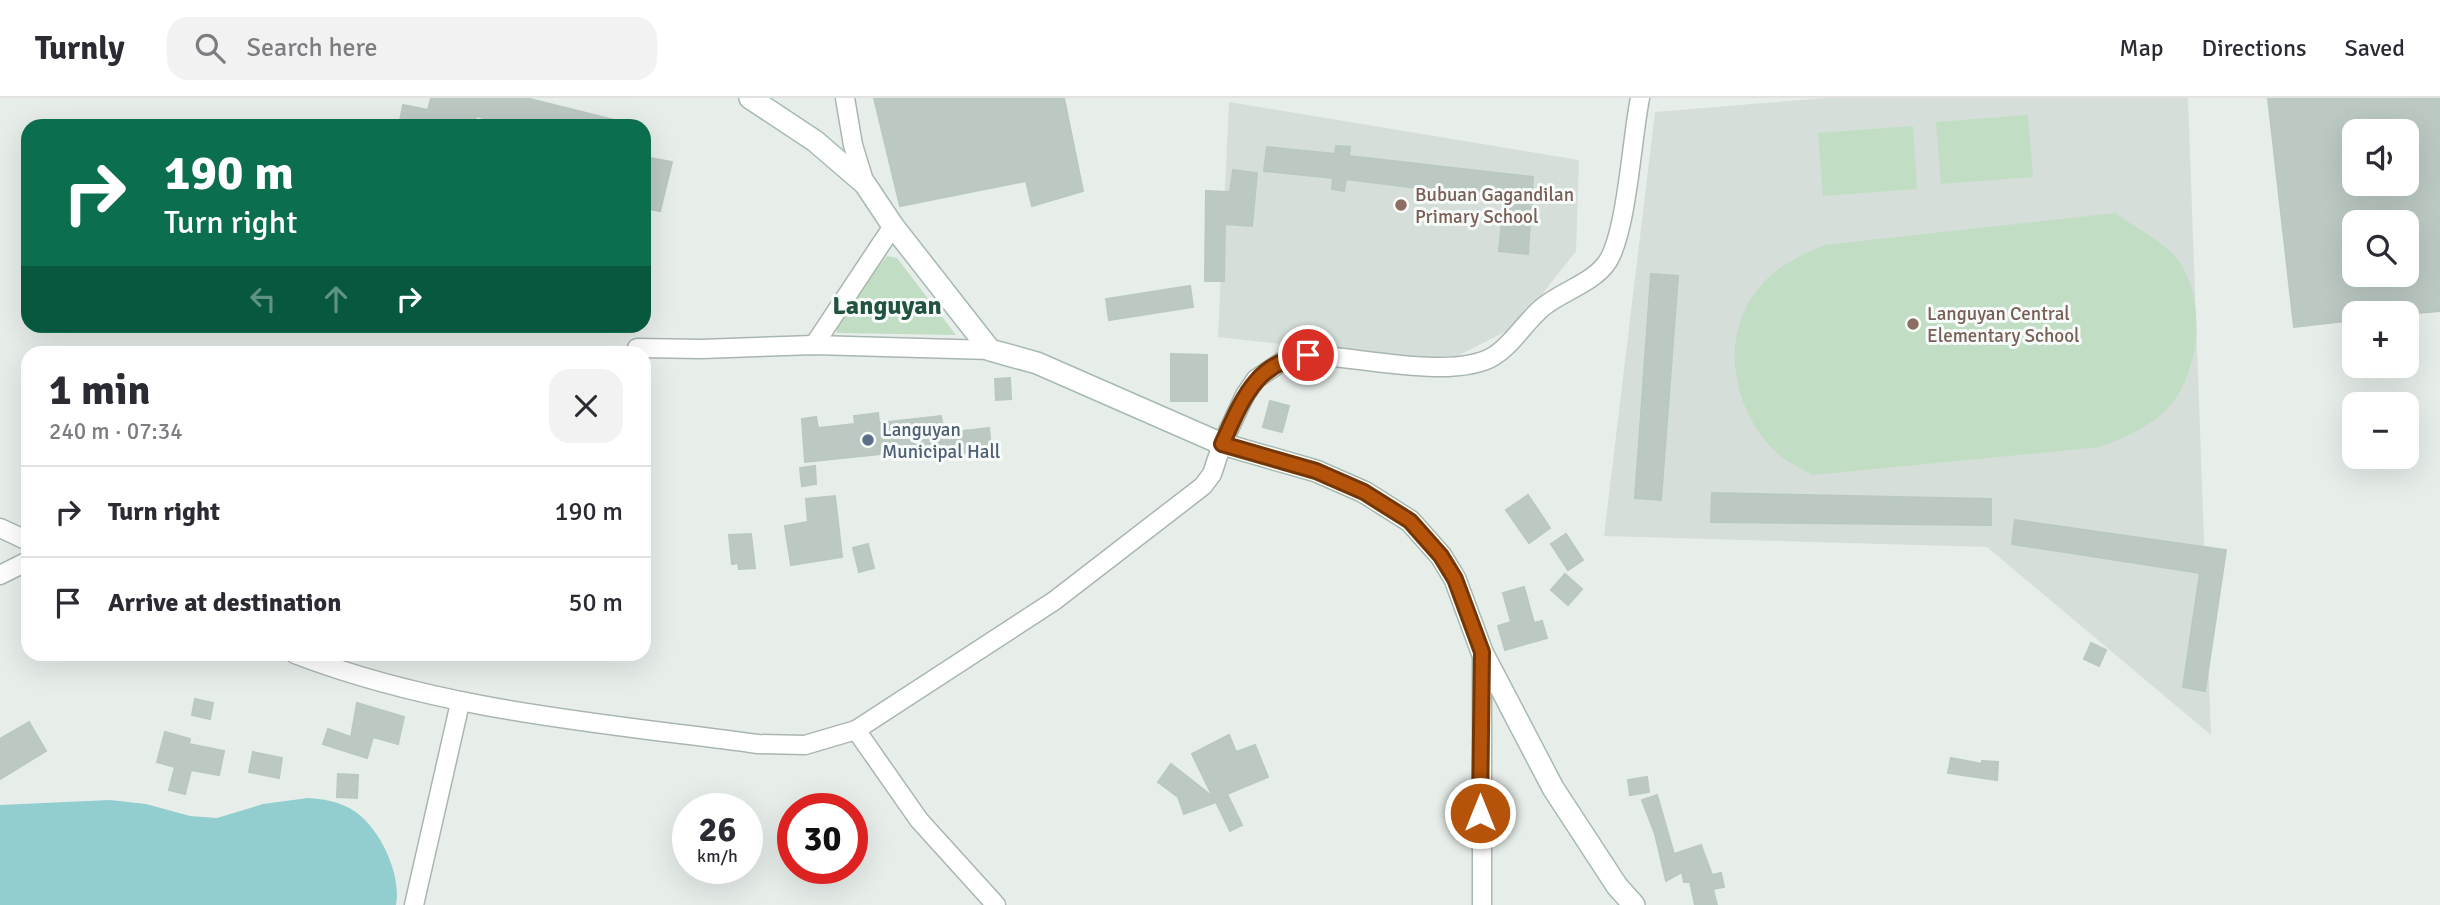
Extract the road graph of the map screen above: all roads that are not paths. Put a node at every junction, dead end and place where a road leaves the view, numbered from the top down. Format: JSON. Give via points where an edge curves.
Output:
{"nodes":[{"id":1,"x":750,"y":98,"type":"edge"},
{"id":2,"x":845,"y":98,"type":"edge"},
{"id":3,"x":1640,"y":98,"type":"edge"},
{"id":4,"x":865,"y":184,"type":"junction"},
{"id":5,"x":893,"y":226,"type":"junction"},
{"id":6,"x":814,"y":345,"type":"junction"},
{"id":7,"x":651,"y":348,"type":"edge"},
{"id":8,"x":990,"y":350,"type":"junction"},
{"id":9,"x":1222,"y":444,"type":"junction"},
{"id":10,"x":0,"y":528,"type":"edge"},
{"id":11,"x":21,"y":538,"type":"edge"},
{"id":12,"x":21,"y":564,"type":"edge"},
{"id":13,"x":0,"y":575,"type":"edge"},
{"id":14,"x":1482,"y":652,"type":"junction"},
{"id":15,"x":313,"y":661,"type":"edge"},
{"id":16,"x":460,"y":703,"type":"junction"},
{"id":17,"x":856,"y":730,"type":"junction"},
{"id":18,"x":414,"y":905,"type":"edge"},
{"id":19,"x":996,"y":905,"type":"edge"},
{"id":20,"x":1482,"y":905,"type":"edge"},
{"id":21,"x":1634,"y":905,"type":"edge"}],
"edges":[{"from":1,"to":4,"type":"street","via":[[815,141]]},
{"from":2,"to":4,"type":"street"},
{"from":3,"to":9,"type":"street","via":[[1621,218],[1607,261],[1537,313],[1504,349],[1472,364],[1448,366],[1327,355],[1289,357],[1256,379]]},
{"from":4,"to":5,"type":"street"},
{"from":5,"to":6,"type":"street"},
{"from":5,"to":8,"type":"street"},
{"from":6,"to":7,"type":"street"},
{"from":6,"to":8,"type":"street"},
{"from":8,"to":9,"type":"street","via":[[1037,363]]},
{"from":9,"to":14,"type":"street","via":[[1326,474],[1410,521],[1455,579]]},
{"from":9,"to":17,"type":"street","via":[[1203,486],[1163,520],[1054,601]]},
{"from":10,"to":11,"type":"street"},
{"from":12,"to":13,"type":"street"},
{"from":14,"to":20,"type":"street"},
{"from":14,"to":21,"type":"street","via":[[1553,788]]},
{"from":15,"to":16,"type":"street"},
{"from":16,"to":17,"type":"street","via":[[784,747]]},
{"from":16,"to":18,"type":"street"},
{"from":17,"to":19,"type":"street","via":[[919,820]]}]}
